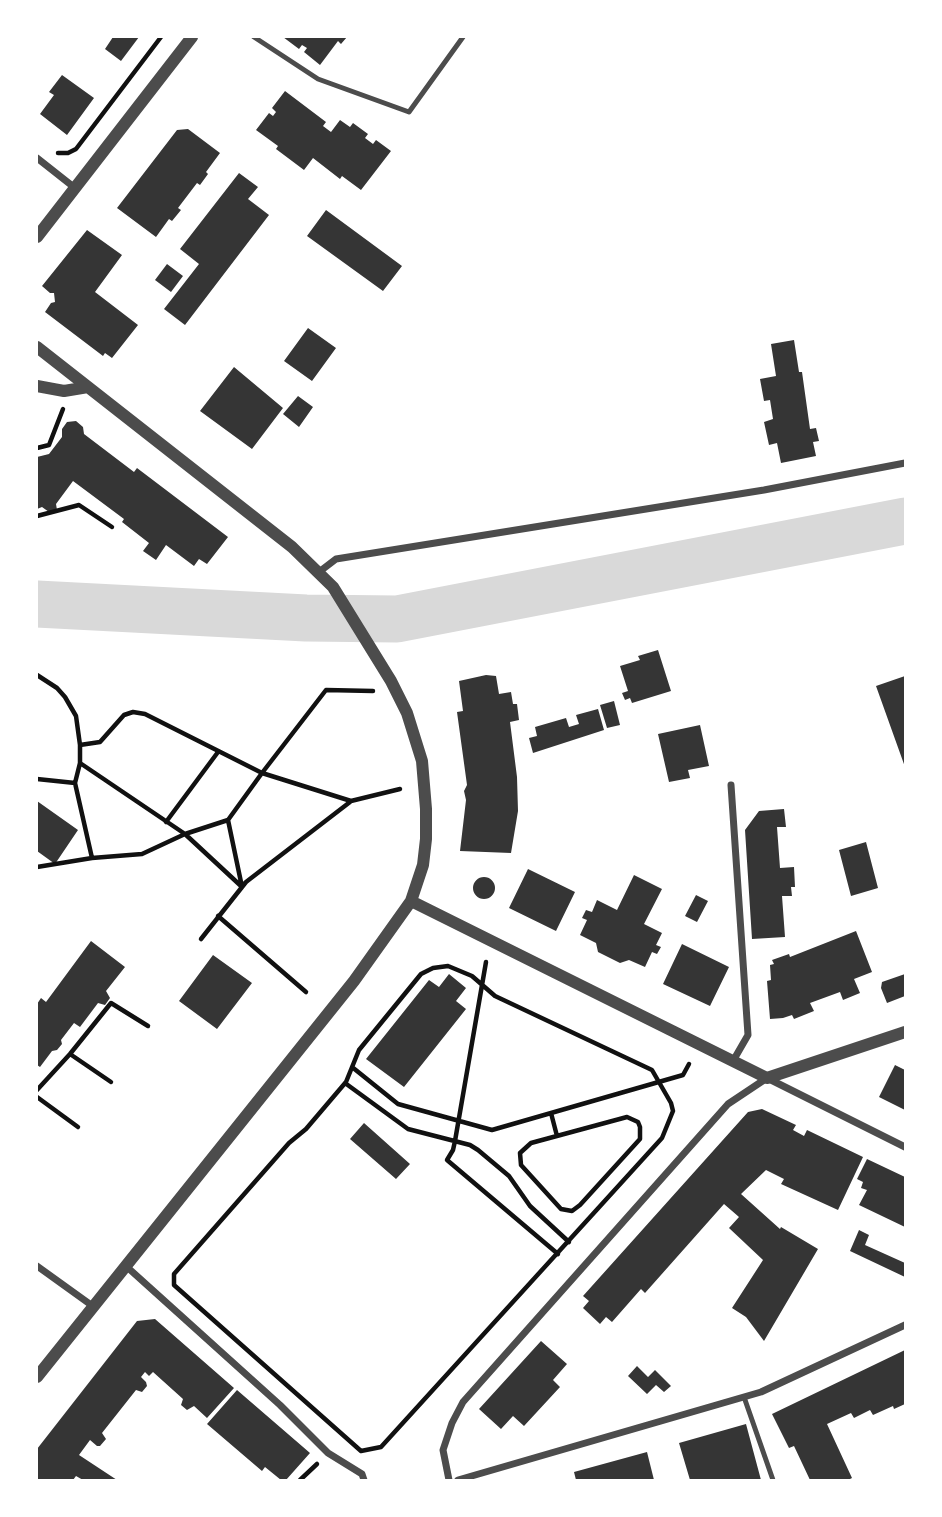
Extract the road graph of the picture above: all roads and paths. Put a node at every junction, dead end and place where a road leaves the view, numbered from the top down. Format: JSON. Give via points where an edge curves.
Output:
{"nodes":[{"id":1,"x":161,"y":37,"type":"edge"},
{"id":2,"x":192,"y":37,"type":"edge"},
{"id":3,"x":254,"y":37,"type":"edge"},
{"id":4,"x":463,"y":37,"type":"edge"},
{"id":5,"x":56,"y":153,"type":"dead end"},
{"id":6,"x":37,"y":158,"type":"edge"},
{"id":7,"x":75,"y":188,"type":"junction"},
{"id":8,"x":37,"y":237,"type":"edge"},
{"id":9,"x":37,"y":347,"type":"edge"},
{"id":10,"x":37,"y":386,"type":"edge"},
{"id":11,"x":88,"y":387,"type":"junction"},
{"id":12,"x":65,"y":404,"type":"dead end"},
{"id":13,"x":37,"y":448,"type":"edge"},
{"id":14,"x":905,"y":463,"type":"edge"},
{"id":15,"x":37,"y":516,"type":"edge"},
{"id":16,"x":112,"y":527,"type":"dead end"},
{"id":17,"x":319,"y":572,"type":"junction"},
{"id":18,"x":37,"y":675,"type":"edge"},
{"id":19,"x":373,"y":691,"type":"dead end"},
{"id":20,"x":80,"y":745,"type":"junction"},
{"id":21,"x":218,"y":752,"type":"junction"},
{"id":22,"x":80,"y":763,"type":"junction"},
{"id":23,"x":262,"y":773,"type":"junction"},
{"id":24,"x":37,"y":779,"type":"edge"},
{"id":25,"x":75,"y":783,"type":"junction"},
{"id":26,"x":731,"y":785,"type":"dead end"},
{"id":27,"x":400,"y":789,"type":"dead end"},
{"id":28,"x":351,"y":801,"type":"junction"},
{"id":29,"x":228,"y":820,"type":"junction"},
{"id":30,"x":166,"y":822,"type":"junction"},
{"id":31,"x":185,"y":834,"type":"junction"},
{"id":32,"x":92,"y":858,"type":"junction"},
{"id":33,"x":37,"y":867,"type":"edge"},
{"id":34,"x":242,"y":887,"type":"junction"},
{"id":35,"x":411,"y":901,"type":"junction"},
{"id":36,"x":218,"y":916,"type":"junction"},
{"id":37,"x":201,"y":939,"type":"dead end"},
{"id":38,"x":486,"y":962,"type":"dead end"},
{"id":39,"x":482,"y":984,"type":"junction"},
{"id":40,"x":306,"y":992,"type":"dead end"},
{"id":41,"x":148,"y":1026,"type":"dead end"},
{"id":42,"x":905,"y":1032,"type":"edge"},
{"id":43,"x":70,"y":1054,"type":"junction"},
{"id":44,"x":733,"y":1061,"type":"junction"},
{"id":45,"x":689,"y":1064,"type":"dead end"},
{"id":46,"x":352,"y":1067,"type":"junction"},
{"id":47,"x":767,"y":1078,"type":"junction"},
{"id":48,"x":111,"y":1082,"type":"dead end"},
{"id":49,"x":661,"y":1082,"type":"junction"},
{"id":50,"x":345,"y":1083,"type":"junction"},
{"id":51,"x":37,"y":1090,"type":"edge"},
{"id":52,"x":37,"y":1097,"type":"edge"},
{"id":53,"x":551,"y":1113,"type":"junction"},
{"id":54,"x":459,"y":1120,"type":"junction"},
{"id":55,"x":78,"y":1127,"type":"dead end"},
{"id":56,"x":557,"y":1136,"type":"junction"},
{"id":57,"x":455,"y":1140,"type":"junction"},
{"id":58,"x":905,"y":1147,"type":"edge"},
{"id":59,"x":569,"y":1242,"type":"junction"},
{"id":60,"x":558,"y":1254,"type":"junction"},
{"id":61,"x":37,"y":1266,"type":"edge"},
{"id":62,"x":127,"y":1267,"type":"junction"},
{"id":63,"x":94,"y":1307,"type":"junction"},
{"id":64,"x":905,"y":1325,"type":"edge"},
{"id":65,"x":37,"y":1377,"type":"edge"},
{"id":66,"x":744,"y":1397,"type":"junction"},
{"id":67,"x":364,"y":1480,"type":"edge"},
{"id":68,"x":449,"y":1480,"type":"edge"},
{"id":69,"x":458,"y":1480,"type":"edge"},
{"id":70,"x":773,"y":1480,"type":"edge"}],
"edges":[{"from":1,"to":5,"type":"path","via":[[76,149]]},
{"from":2,"to":7,"type":"street"},
{"from":3,"to":4,"type":"lane","via":[[318,79],[408,112]]},
{"from":6,"to":7,"type":"street"},
{"from":7,"to":8,"type":"street"},
{"from":9,"to":11,"type":"street"},
{"from":10,"to":11,"type":"street","via":[[64,391]]},
{"from":11,"to":17,"type":"street"},
{"from":12,"to":13,"type":"path","via":[[49,445]]},
{"from":14,"to":17,"type":"street","via":[[336,559]]},
{"from":15,"to":16,"type":"path","via":[[79,505]]},
{"from":17,"to":35,"type":"street","via":[[391,681],[413,727],[425,782],[426,839]]},
{"from":18,"to":20,"type":"path","via":[[65,697],[76,716]]},
{"from":19,"to":23,"type":"path","via":[[326,690]]},
{"from":20,"to":21,"type":"path","via":[[100,742],[117,720],[133,712]]},
{"from":20,"to":22,"type":"path"},
{"from":21,"to":23,"type":"path"},
{"from":21,"to":30,"type":"path"},
{"from":22,"to":25,"type":"path"},
{"from":22,"to":30,"type":"path"},
{"from":23,"to":28,"type":"path"},
{"from":23,"to":29,"type":"path"},
{"from":24,"to":25,"type":"path"},
{"from":25,"to":32,"type":"path"},
{"from":26,"to":44,"type":"street","via":[[748,1035]]},
{"from":27,"to":28,"type":"path"},
{"from":28,"to":34,"type":"path"},
{"from":29,"to":31,"type":"path"},
{"from":29,"to":34,"type":"path"},
{"from":30,"to":31,"type":"path"},
{"from":31,"to":32,"type":"path","via":[[142,854]]},
{"from":31,"to":34,"type":"path"},
{"from":32,"to":33,"type":"path"},
{"from":34,"to":36,"type":"path"},
{"from":35,"to":44,"type":"street"},
{"from":35,"to":62,"type":"street","via":[[354,981]]},
{"from":36,"to":37,"type":"path"},
{"from":36,"to":40,"type":"path"},
{"from":38,"to":39,"type":"path"},
{"from":39,"to":46,"type":"path","via":[[448,966],[421,974],[359,1050]]},
{"from":39,"to":49,"type":"path","via":[[495,996],[652,1070]]},
{"from":39,"to":54,"type":"path"},
{"from":41,"to":43,"type":"path","via":[[111,1003]]},
{"from":42,"to":47,"type":"street"},
{"from":43,"to":48,"type":"path"},
{"from":43,"to":51,"type":"path"},
{"from":44,"to":47,"type":"street"},
{"from":45,"to":49,"type":"path","via":[[683,1075]]},
{"from":46,"to":50,"type":"path"},
{"from":46,"to":54,"type":"path","via":[[398,1104]]},
{"from":47,"to":58,"type":"street"},
{"from":47,"to":68,"type":"street","via":[[728,1104],[463,1402],[443,1450]]},
{"from":49,"to":53,"type":"path"},
{"from":49,"to":59,"type":"path","via":[[673,1111],[662,1138]]},
{"from":50,"to":57,"type":"path","via":[[408,1129]]},
{"from":50,"to":60,"type":"path","via":[[174,1274],[174,1285],[361,1451],[381,1447]]},
{"from":52,"to":55,"type":"path"},
{"from":53,"to":54,"type":"path","via":[[492,1130]]},
{"from":53,"to":56,"type":"path"},
{"from":54,"to":57,"type":"path"},
{"from":56,"to":56,"type":"path","via":[[526,1145],[519,1157],[523,1169],[566,1212],[580,1205],[637,1144],[641,1133],[638,1122],[627,1117]]},
{"from":57,"to":59,"type":"path","via":[[478,1150],[509,1176],[530,1206]]},
{"from":57,"to":60,"type":"path","via":[[447,1160]]},
{"from":59,"to":60,"type":"path"},
{"from":61,"to":63,"type":"street"},
{"from":62,"to":63,"type":"street"},
{"from":62,"to":67,"type":"street","via":[[328,1453],[362,1474]]},
{"from":63,"to":65,"type":"street"},
{"from":64,"to":66,"type":"street"},
{"from":66,"to":69,"type":"street"},
{"from":66,"to":70,"type":"lane"}]}
